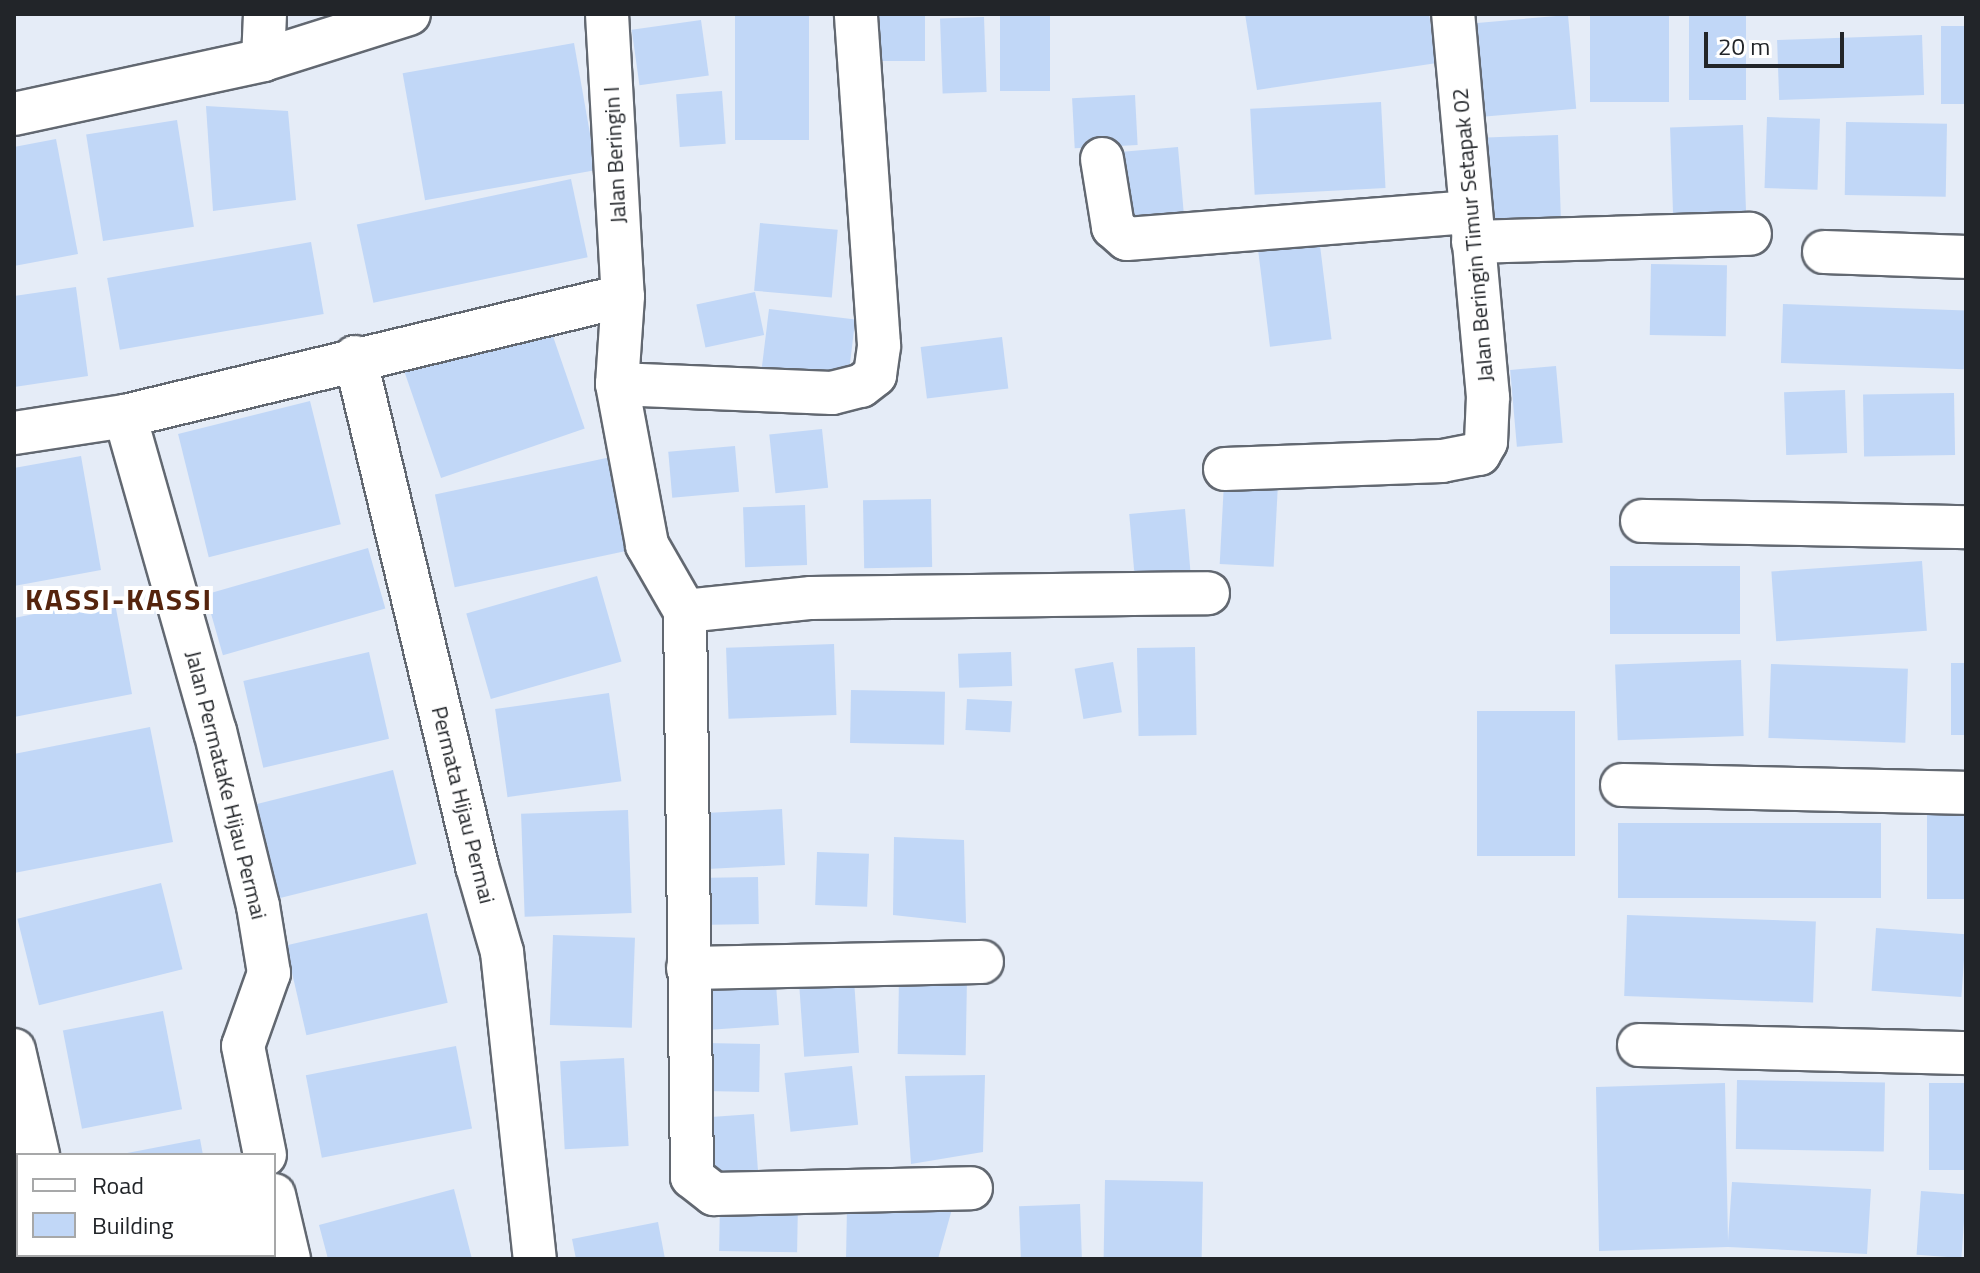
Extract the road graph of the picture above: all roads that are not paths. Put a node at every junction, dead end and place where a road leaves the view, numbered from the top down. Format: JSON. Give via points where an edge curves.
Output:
{"nodes":[{"id":1,"x":265,"y":14,"type":"edge"},
{"id":2,"x":409,"y":14,"type":"edge"},
{"id":3,"x":607,"y":14,"type":"edge"},
{"id":4,"x":856,"y":14,"type":"edge"},
{"id":5,"x":1453,"y":14,"type":"edge"},
{"id":6,"x":263,"y":60,"type":"junction"},
{"id":7,"x":14,"y":114,"type":"edge"},
{"id":8,"x":1102,"y":159,"type":"dead end"},
{"id":9,"x":1472,"y":227,"type":"junction"},
{"id":10,"x":1750,"y":234,"type":"dead end"},
{"id":11,"x":1824,"y":252,"type":"dead end"},
{"id":12,"x":1966,"y":257,"type":"edge"},
{"id":13,"x":623,"y":296,"type":"junction"},
{"id":14,"x":355,"y":357,"type":"junction"},
{"id":15,"x":617,"y":384,"type":"junction"},
{"id":16,"x":125,"y":416,"type":"junction"},
{"id":17,"x":14,"y":433,"type":"edge"},
{"id":18,"x":1225,"y":469,"type":"dead end"},
{"id":19,"x":1642,"y":521,"type":"dead end"},
{"id":20,"x":1966,"y":527,"type":"edge"},
{"id":21,"x":1208,"y":593,"type":"dead end"},
{"id":22,"x":685,"y":611,"type":"junction"},
{"id":23,"x":1622,"y":785,"type":"dead end"},
{"id":24,"x":1966,"y":793,"type":"edge"},
{"id":25,"x":982,"y":962,"type":"dead end"},
{"id":26,"x":688,"y":968,"type":"junction"},
{"id":27,"x":1639,"y":1045,"type":"dead end"},
{"id":28,"x":14,"y":1050,"type":"edge"},
{"id":29,"x":1966,"y":1053,"type":"edge"},
{"id":30,"x":38,"y":1153,"type":"edge"},
{"id":31,"x":265,"y":1153,"type":"edge"},
{"id":32,"x":971,"y":1188,"type":"dead end"},
{"id":33,"x":276,"y":1204,"type":"edge"},
{"id":34,"x":289,"y":1259,"type":"edge"},
{"id":35,"x":535,"y":1259,"type":"edge"}],
"edges":[{"from":1,"to":6,"type":"street"},
{"from":2,"to":6,"type":"street"},
{"from":3,"to":13,"type":"street","name":"Jalan Beringin I"},
{"from":4,"to":15,"type":"street","via":[[878,331],[875,375],[861,386],[832,393]]},
{"from":5,"to":9,"type":"street","name":"Jalan Beringin Timur Setapak 02"},
{"from":6,"to":7,"type":"street"},
{"from":8,"to":9,"type":"street","via":[[1113,227],[1127,239]]},
{"from":9,"to":10,"type":"street"},
{"from":9,"to":18,"type":"street","name":"Jalan Beringin Timur Setapak 02","via":[[1488,408],[1486,442],[1479,454],[1442,461]]},
{"from":11,"to":12,"type":"street"},
{"from":13,"to":14,"type":"street"},
{"from":13,"to":15,"type":"street","name":"Jalan Beringin I"},
{"from":14,"to":16,"type":"street"},
{"from":14,"to":35,"type":"street","name":"Permata Hijau Permai","via":[[502,952]]},
{"from":15,"to":22,"type":"street","name":"Jalan Beringin I","via":[[647,545]]},
{"from":16,"to":17,"type":"street"},
{"from":16,"to":31,"type":"street","name":"Jalan PermataKe Hijau Permai","via":[[215,731],[258,906],[269,973],[243,1046]]},
{"from":19,"to":20,"type":"street"},
{"from":21,"to":22,"type":"street","via":[[811,598]]},
{"from":22,"to":26,"type":"street"},
{"from":23,"to":24,"type":"street"},
{"from":25,"to":26,"type":"street"},
{"from":26,"to":32,"type":"street","via":[[692,1177],[700,1187],[714,1194]]},
{"from":27,"to":29,"type":"street"},
{"from":28,"to":30,"type":"street"},
{"from":33,"to":34,"type":"street"}]}
